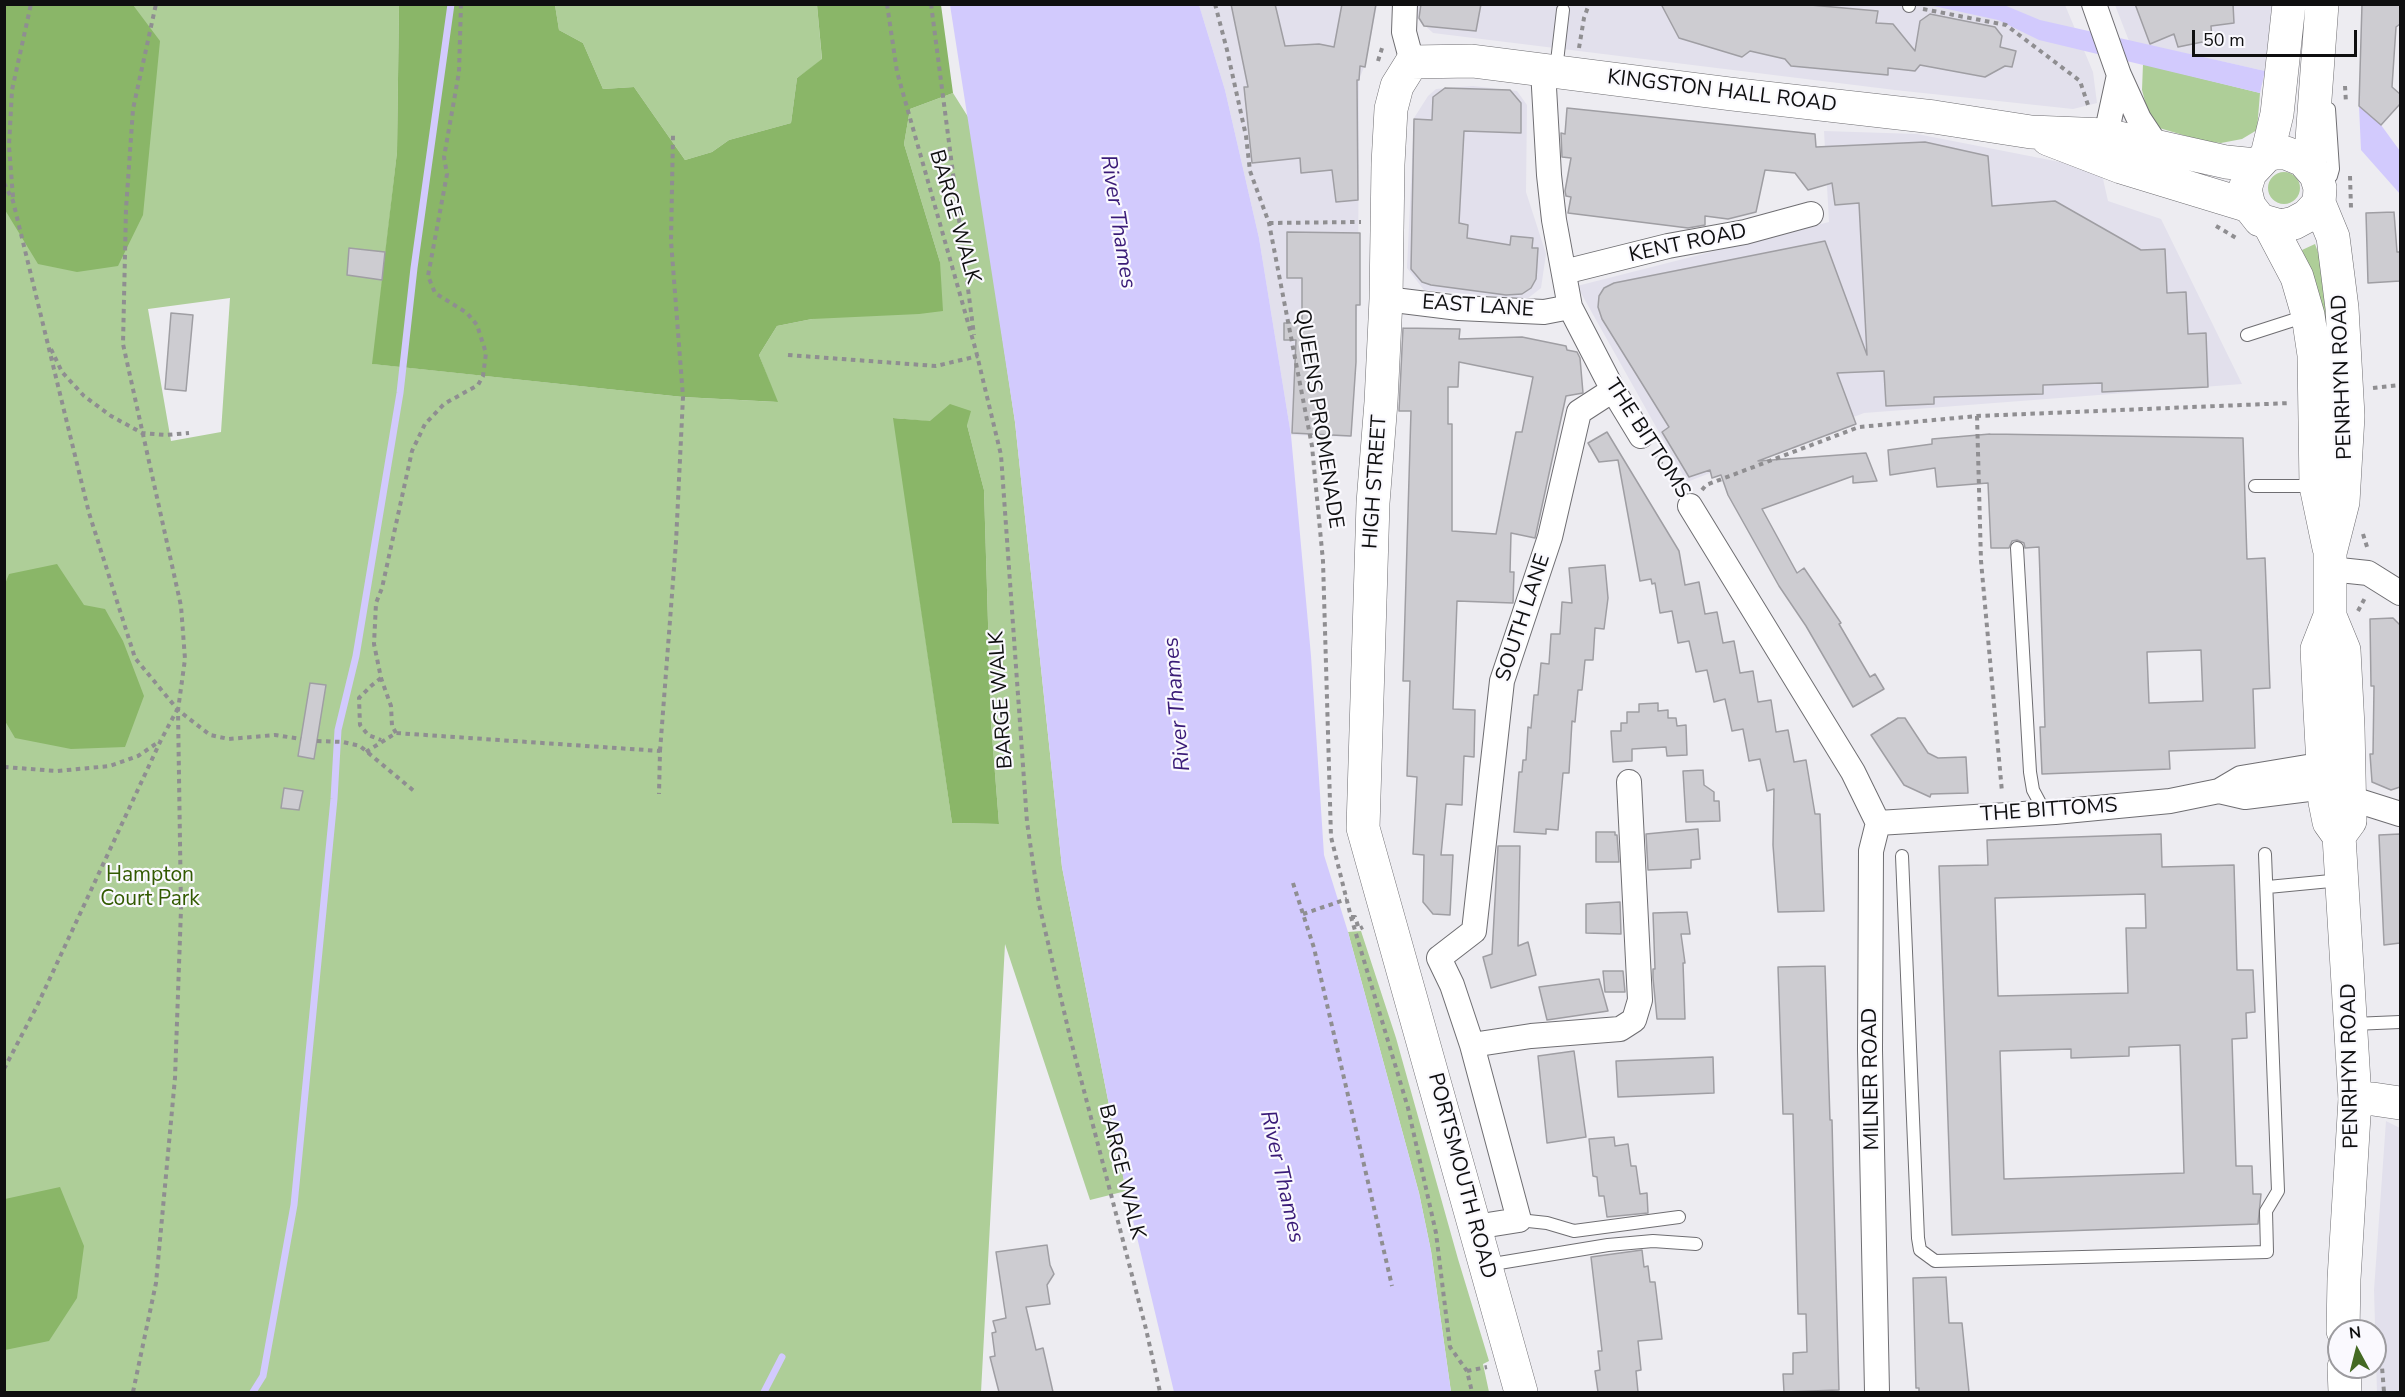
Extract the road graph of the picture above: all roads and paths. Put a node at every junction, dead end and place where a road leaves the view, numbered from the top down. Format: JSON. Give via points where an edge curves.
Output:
{"nodes":[{"id":1,"x":31,"y":4,"type":"edge"},
{"id":2,"x":156,"y":4,"type":"edge"},
{"id":3,"x":461,"y":4,"type":"edge"},
{"id":4,"x":886,"y":4,"type":"edge"},
{"id":5,"x":931,"y":4,"type":"edge"},
{"id":6,"x":1215,"y":4,"type":"edge"},
{"id":7,"x":1405,"y":4,"type":"edge"},
{"id":8,"x":1589,"y":4,"type":"edge"},
{"id":9,"x":2289,"y":4,"type":"edge"},
{"id":10,"x":2322,"y":4,"type":"edge"},
{"id":11,"x":1909,"y":5,"type":"edge"},
{"id":12,"x":1563,"y":10,"type":"dead end"},
{"id":13,"x":2098,"y":13,"type":"edge"},
{"id":14,"x":1412,"y":62,"type":"junction"},
{"id":15,"x":1558,"y":72,"type":"junction"},
{"id":16,"x":2118,"y":73,"type":"junction"},
{"id":17,"x":2330,"y":78,"type":"junction"},
{"id":18,"x":2346,"y":112,"type":"dead end"},
{"id":19,"x":2098,"y":123,"type":"junction"},
{"id":20,"x":2031,"y":132,"type":"junction"},
{"id":21,"x":673,"y":135,"type":"dead end"},
{"id":22,"x":2157,"y":146,"type":"junction"},
{"id":23,"x":2261,"y":160,"type":"junction"},
{"id":24,"x":2349,"y":168,"type":"dead end"},
{"id":25,"x":4,"y":183,"type":"edge"},
{"id":26,"x":2325,"y":187,"type":"junction"},
{"id":27,"x":14,"y":201,"type":"junction"},
{"id":28,"x":1811,"y":214,"type":"dead end"},
{"id":29,"x":1371,"y":221,"type":"dead end"},
{"id":30,"x":1269,"y":223,"type":"junction"},
{"id":31,"x":2214,"y":225,"type":"dead end"},
{"id":32,"x":2255,"y":225,"type":"junction"},
{"id":33,"x":1564,"y":272,"type":"junction"},
{"id":34,"x":1386,"y":299,"type":"junction"},
{"id":35,"x":1570,"y":307,"type":"junction"},
{"id":36,"x":2308,"y":315,"type":"junction"},
{"id":37,"x":2247,"y":335,"type":"dead end"},
{"id":38,"x":48,"y":343,"type":"junction"},
{"id":39,"x":976,"y":351,"type":"junction"},
{"id":40,"x":788,"y":355,"type":"dead end"},
{"id":41,"x":978,"y":356,"type":"junction"},
{"id":42,"x":2400,"y":385,"type":"edge"},
{"id":43,"x":2368,"y":388,"type":"dead end"},
{"id":44,"x":1613,"y":390,"type":"junction"},
{"id":45,"x":2300,"y":403,"type":"dead end"},
{"id":46,"x":1977,"y":416,"type":"junction"},
{"id":47,"x":142,"y":433,"type":"junction"},
{"id":48,"x":189,"y":433,"type":"dead end"},
{"id":49,"x":1641,"y":436,"type":"joint"},
{"id":50,"x":2255,"y":486,"type":"dead end"},
{"id":51,"x":2316,"y":486,"type":"junction"},
{"id":52,"x":1690,"y":506,"type":"junction"},
{"id":53,"x":2017,"y":548,"type":"dead end"},
{"id":54,"x":2330,"y":561,"type":"junction"},
{"id":55,"x":2400,"y":593,"type":"edge"},
{"id":56,"x":381,"y":678,"type":"junction"},
{"id":57,"x":177,"y":710,"type":"junction"},
{"id":58,"x":396,"y":733,"type":"junction"},
{"id":59,"x":301,"y":739,"type":"dead end"},
{"id":60,"x":161,"y":740,"type":"junction"},
{"id":61,"x":382,"y":740,"type":"junction"},
{"id":62,"x":317,"y":741,"type":"dead end"},
{"id":63,"x":660,"y":751,"type":"junction"},
{"id":64,"x":366,"y":752,"type":"junction"},
{"id":65,"x":4,"y":767,"type":"edge"},
{"id":66,"x":1629,"y":782,"type":"dead end"},
{"id":67,"x":2337,"y":783,"type":"junction"},
{"id":68,"x":414,"y":791,"type":"dead end"},
{"id":69,"x":658,"y":794,"type":"dead end"},
{"id":70,"x":2055,"y":812,"type":"junction"},
{"id":71,"x":2400,"y":814,"type":"edge"},
{"id":72,"x":2004,"y":815,"type":"junction"},
{"id":73,"x":1878,"y":823,"type":"junction"},
{"id":74,"x":2265,"y":855,"type":"dead end"},
{"id":75,"x":1902,"y":856,"type":"dead end"},
{"id":76,"x":2342,"y":880,"type":"junction"},
{"id":77,"x":1293,"y":883,"type":"dead end"},
{"id":78,"x":2268,"y":887,"type":"junction"},
{"id":79,"x":1347,"y":900,"type":"junction"},
{"id":80,"x":1303,"y":914,"type":"junction"},
{"id":81,"x":1353,"y":917,"type":"junction"},
{"id":82,"x":1359,"y":929,"type":"dead end"},
{"id":83,"x":1439,"y":958,"type":"junction"},
{"id":84,"x":1402,"y":960,"type":"junction"},
{"id":85,"x":2400,"y":1022,"type":"edge"},
{"id":86,"x":2352,"y":1024,"type":"junction"},
{"id":87,"x":1472,"y":1045,"type":"junction"},
{"id":88,"x":4,"y":1069,"type":"edge"},
{"id":89,"x":2355,"y":1099,"type":"junction"},
{"id":90,"x":2400,"y":1102,"type":"edge"},
{"id":91,"x":1679,"y":1217,"type":"dead end"},
{"id":92,"x":1519,"y":1220,"type":"junction"},
{"id":93,"x":1475,"y":1227,"type":"junction"},
{"id":94,"x":1696,"y":1244,"type":"dead end"},
{"id":95,"x":1486,"y":1265,"type":"junction"},
{"id":96,"x":1392,"y":1286,"type":"dead end"},
{"id":97,"x":2343,"y":1319,"type":"edge"},
{"id":98,"x":1488,"y":1367,"type":"dead end"},
{"id":99,"x":1467,"y":1371,"type":"junction"},
{"id":100,"x":133,"y":1392,"type":"edge"},
{"id":101,"x":1160,"y":1392,"type":"edge"},
{"id":102,"x":1472,"y":1392,"type":"edge"},
{"id":103,"x":1521,"y":1392,"type":"edge"},
{"id":104,"x":1877,"y":1392,"type":"edge"}],
"edges":[{"from":1,"to":27,"type":"path","via":[[12,90],[9,146]]},
{"from":2,"to":47,"type":"path","via":[[133,109],[126,209],[123,344]]},
{"from":3,"to":56,"type":"path","via":[[459,72],[444,158],[447,174],[428,276],[435,293],[467,313],[477,325],[486,353],[478,385],[444,404],[425,424],[412,451],[376,603],[374,644]]},
{"from":4,"to":39,"type":"path","name":"BARGE WALK","via":[[897,72]]},
{"from":5,"to":39,"type":"path"},
{"from":6,"to":30,"type":"path","name":"QUEENS PROMENADE","via":[[1250,171]]},
{"from":7,"to":14,"type":"street","via":[[1404,32]]},
{"from":8,"to":15,"type":"path"},
{"from":9,"to":23,"type":"main road","via":[[2277,114]]},
{"from":10,"to":17,"type":"main road"},
{"from":11,"to":19,"type":"path","via":[[2006,25],[2080,81]]},
{"from":12,"to":15,"type":"lane"},
{"from":13,"to":16,"type":"street"},
{"from":14,"to":15,"type":"main road","name":"KINGSTON HALL ROAD","via":[[1472,61]]},
{"from":14,"to":34,"type":"main road","name":"HIGH STREET","via":[[1397,86],[1391,108]]},
{"from":15,"to":20,"type":"main road","name":"KINGSTON HALL ROAD"},
{"from":15,"to":33,"type":"street","name":"THE BITTOMS","via":[[1549,175]]},
{"from":16,"to":19,"type":"street"},
{"from":16,"to":22,"type":"street","via":[[2139,119]]},
{"from":17,"to":18,"type":"path"},
{"from":17,"to":26,"type":"main road"},
{"from":19,"to":20,"type":"main road","name":"KINGSTON HALL ROAD"},
{"from":19,"to":22,"type":"main road","name":"KINGSTON HALL ROAD"},
{"from":20,"to":32,"type":"main road","name":"KINGSTON HALL ROAD"},
{"from":21,"to":63,"type":"path","via":[[671,241],[683,397]]},
{"from":22,"to":23,"type":"main road","name":"KINGSTON HALL ROAD","via":[[2226,162]]},
{"from":23,"to":26,"type":"main road","via":[[2286,153],[2303,160]]},
{"from":23,"to":32,"type":"main road","via":[[2245,189]]},
{"from":24,"to":26,"type":"path"},
{"from":25,"to":27,"type":"path"},
{"from":26,"to":32,"type":"main road","via":[[2307,216],[2281,226]]},
{"from":26,"to":54,"type":"main road","name":"PENRHYN ROAD","via":[[2342,308],[2348,417],[2343,502]]},
{"from":27,"to":38,"type":"path"},
{"from":28,"to":33,"type":"street","name":"KENT ROAD"},
{"from":29,"to":30,"type":"path"},
{"from":30,"to":79,"type":"path","name":"QUEENS PROMENADE","via":[[1312,446],[1323,561],[1331,837]]},
{"from":31,"to":32,"type":"path"},
{"from":32,"to":36,"type":"main road","name":"PENRHYN ROAD","via":[[2297,277]]},
{"from":33,"to":35,"type":"street","name":"THE BITTOMS"},
{"from":34,"to":35,"type":"street","name":"EAST LANE","via":[[1544,312]]},
{"from":34,"to":84,"type":"main road","name":"HIGH STREET","via":[[1373,503],[1363,823]]},
{"from":35,"to":44,"type":"street","name":"THE BITTOMS"},
{"from":36,"to":37,"type":"lane"},
{"from":36,"to":51,"type":"main road","name":"PENRHYN ROAD","via":[[2314,354]]},
{"from":38,"to":47,"type":"path","via":[[62,372],[84,396]]},
{"from":38,"to":57,"type":"path","via":[[89,513],[135,658]]},
{"from":39,"to":41,"type":"path","name":"BARGE WALK"},
{"from":40,"to":41,"type":"path","via":[[936,366]]},
{"from":41,"to":101,"type":"path","name":"BARGE WALK","via":[[1001,455],[1027,822],[1039,904]]},
{"from":42,"to":43,"type":"path"},
{"from":44,"to":49,"type":"street","name":"THE BITTOMS"},
{"from":44,"to":83,"type":"street","name":"SOUTH LANE","via":[[1579,412],[1550,537],[1502,681],[1474,931]]},
{"from":45,"to":46,"type":"path"},
{"from":46,"to":52,"type":"path","via":[[1859,427],[1706,485]]},
{"from":46,"to":72,"type":"path","via":[[1981,561]]},
{"from":47,"to":48,"type":"path"},
{"from":47,"to":57,"type":"path","via":[[181,606],[185,659]]},
{"from":49,"to":52,"type":"path","name":"THE BITTOMS"},
{"from":50,"to":51,"type":"lane"},
{"from":51,"to":54,"type":"main road","name":"PENRHYN ROAD"},
{"from":52,"to":73,"type":"street","name":"THE BITTOMS","via":[[1853,772]]},
{"from":53,"to":70,"type":"lane","via":[[2030,772],[2033,790],[2042,805]]},
{"from":54,"to":55,"type":"street","via":[[2368,573]]},
{"from":54,"to":67,"type":"main road","name":"PENRHYN ROAD","via":[[2330,616],[2317,649]]},
{"from":56,"to":58,"type":"path"},
{"from":56,"to":61,"type":"path","via":[[359,698],[360,725],[368,735]]},
{"from":57,"to":59,"type":"path","via":[[210,735],[229,739],[275,735]]},
{"from":57,"to":60,"type":"path"},
{"from":57,"to":100,"type":"path","via":[[181,909],[175,1078],[156,1283]]},
{"from":58,"to":61,"type":"path"},
{"from":58,"to":63,"type":"path"},
{"from":60,"to":65,"type":"path","via":[[138,756],[110,766],[57,771]]},
{"from":60,"to":88,"type":"path"},
{"from":61,"to":64,"type":"path"},
{"from":62,"to":64,"type":"path","via":[[343,742],[360,746]]},
{"from":63,"to":69,"type":"path"},
{"from":64,"to":68,"type":"path"},
{"from":66,"to":87,"type":"street","via":[[1640,1000],[1634,1020],[1620,1029]]},
{"from":67,"to":70,"type":"street","name":"THE BITTOMS","via":[[2283,794],[2245,797],[2219,791],[2170,801]]},
{"from":67,"to":71,"type":"street"},
{"from":67,"to":76,"type":"main road","name":"PENRHYN ROAD","via":[[2329,822],[2339,836]]},
{"from":70,"to":72,"type":"street","name":"THE BITTOMS"},
{"from":72,"to":73,"type":"street","name":"THE BITTOMS"},
{"from":73,"to":104,"type":"street","name":"MILNER ROAD","via":[[1871,851],[1870,1038]]},
{"from":74,"to":78,"type":"lane"},
{"from":75,"to":78,"type":"lane","via":[[1918,1238],[1920,1250],[1935,1261],[2267,1252],[2266,1211],[2278,1191]]},
{"from":76,"to":78,"type":"lane"},
{"from":76,"to":86,"type":"main road","name":"PENRHYN ROAD"},
{"from":77,"to":80,"type":"path"},
{"from":79,"to":80,"type":"path"},
{"from":79,"to":81,"type":"path","name":"QUEENS PROMENADE"},
{"from":80,"to":96,"type":"path"},
{"from":81,"to":82,"type":"path"},
{"from":81,"to":99,"type":"path","name":"QUEENS PROMENADE","via":[[1408,1108],[1436,1233],[1450,1347]]},
{"from":83,"to":84,"type":"street","via":[[1422,955]]},
{"from":83,"to":87,"type":"street"},
{"from":84,"to":93,"type":"main road","name":"PORTSMOUTH ROAD"},
{"from":85,"to":86,"type":"lane"},
{"from":86,"to":89,"type":"main road","name":"PENRHYN ROAD"},
{"from":87,"to":92,"type":"street"},
{"from":89,"to":90,"type":"main road"},
{"from":89,"to":97,"type":"main road","name":"PENRHYN ROAD"},
{"from":91,"to":92,"type":"lane","via":[[1574,1231]]},
{"from":92,"to":93,"type":"street"},
{"from":93,"to":95,"type":"main road","name":"PORTSMOUTH ROAD"},
{"from":94,"to":95,"type":"lane","via":[[1653,1241],[1608,1245]]},
{"from":95,"to":103,"type":"main road","name":"PORTSMOUTH ROAD"},
{"from":98,"to":99,"type":"path"},
{"from":99,"to":102,"type":"path","name":"QUEENS PROMENADE"}]}
